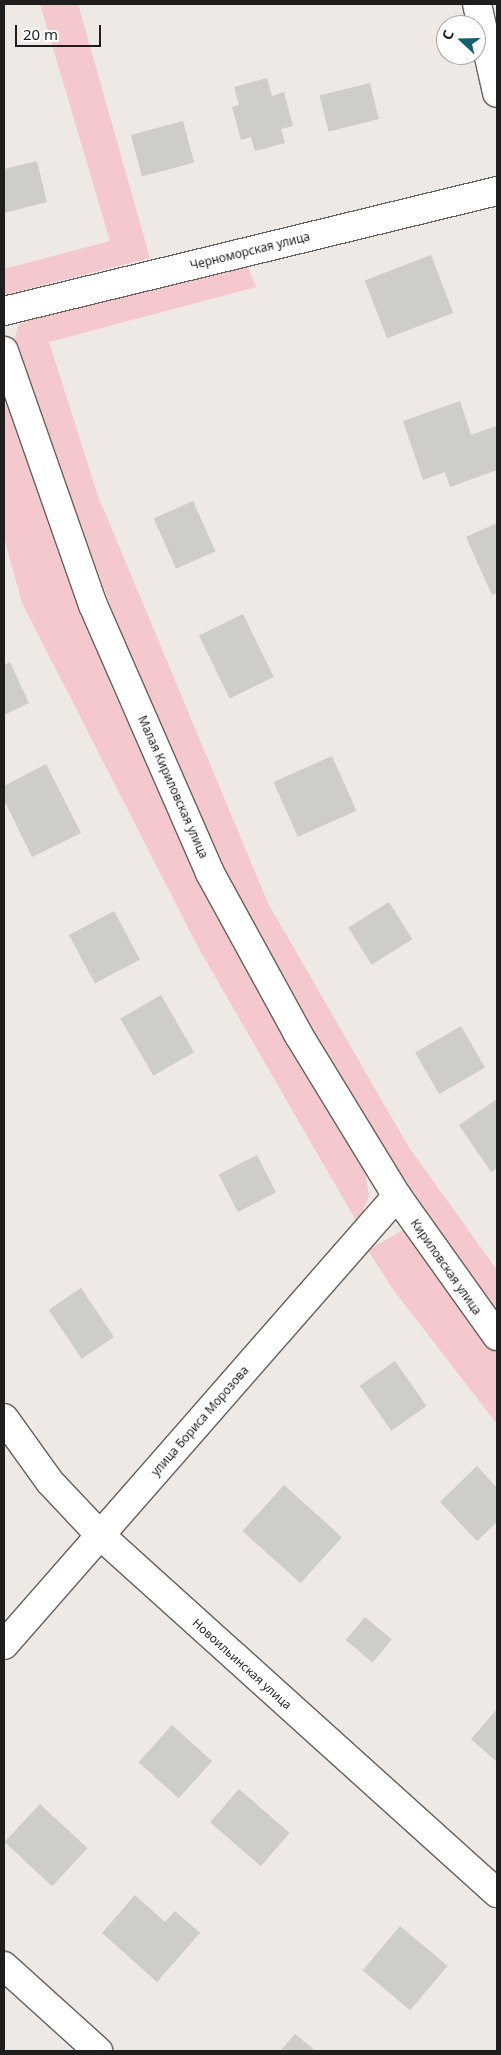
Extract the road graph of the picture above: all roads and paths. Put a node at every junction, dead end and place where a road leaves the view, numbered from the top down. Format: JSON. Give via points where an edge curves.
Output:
{"nodes":[{"id":1,"x":477,"y":4,"type":"edge"},
{"id":2,"x":497,"y":93,"type":"edge"},
{"id":3,"x":497,"y":191,"type":"edge"},
{"id":4,"x":4,"y":310,"type":"edge"},
{"id":5,"x":4,"y":351,"type":"edge"},
{"id":6,"x":397,"y":1196,"type":"junction"},
{"id":7,"x":497,"y":1336,"type":"edge"},
{"id":8,"x":4,"y":1418,"type":"edge"},
{"id":9,"x":100,"y":1535,"type":"junction"},
{"id":10,"x":4,"y":1645,"type":"edge"},
{"id":11,"x":497,"y":1893,"type":"edge"},
{"id":12,"x":4,"y":1966,"type":"edge"},
{"id":13,"x":98,"y":2051,"type":"edge"}],
"edges":[{"from":1,"to":2,"type":"street"},
{"from":3,"to":4,"type":"street","name":"Черноморская улица"},
{"from":5,"to":6,"type":"street","name":"Малая Кириловская улица","via":[[93,605],[210,873],[298,1034]]},
{"from":6,"to":7,"type":"street","name":"Кириловская улица"},
{"from":6,"to":9,"type":"street","name":"улица Бориса Морозова"},
{"from":8,"to":9,"type":"street","name":"Новоильинская улица","via":[[50,1482]]},
{"from":9,"to":10,"type":"street","name":"улица Бориса Морозова"},
{"from":9,"to":11,"type":"street","name":"Новоильинская улица"},
{"from":12,"to":13,"type":"street"}]}
